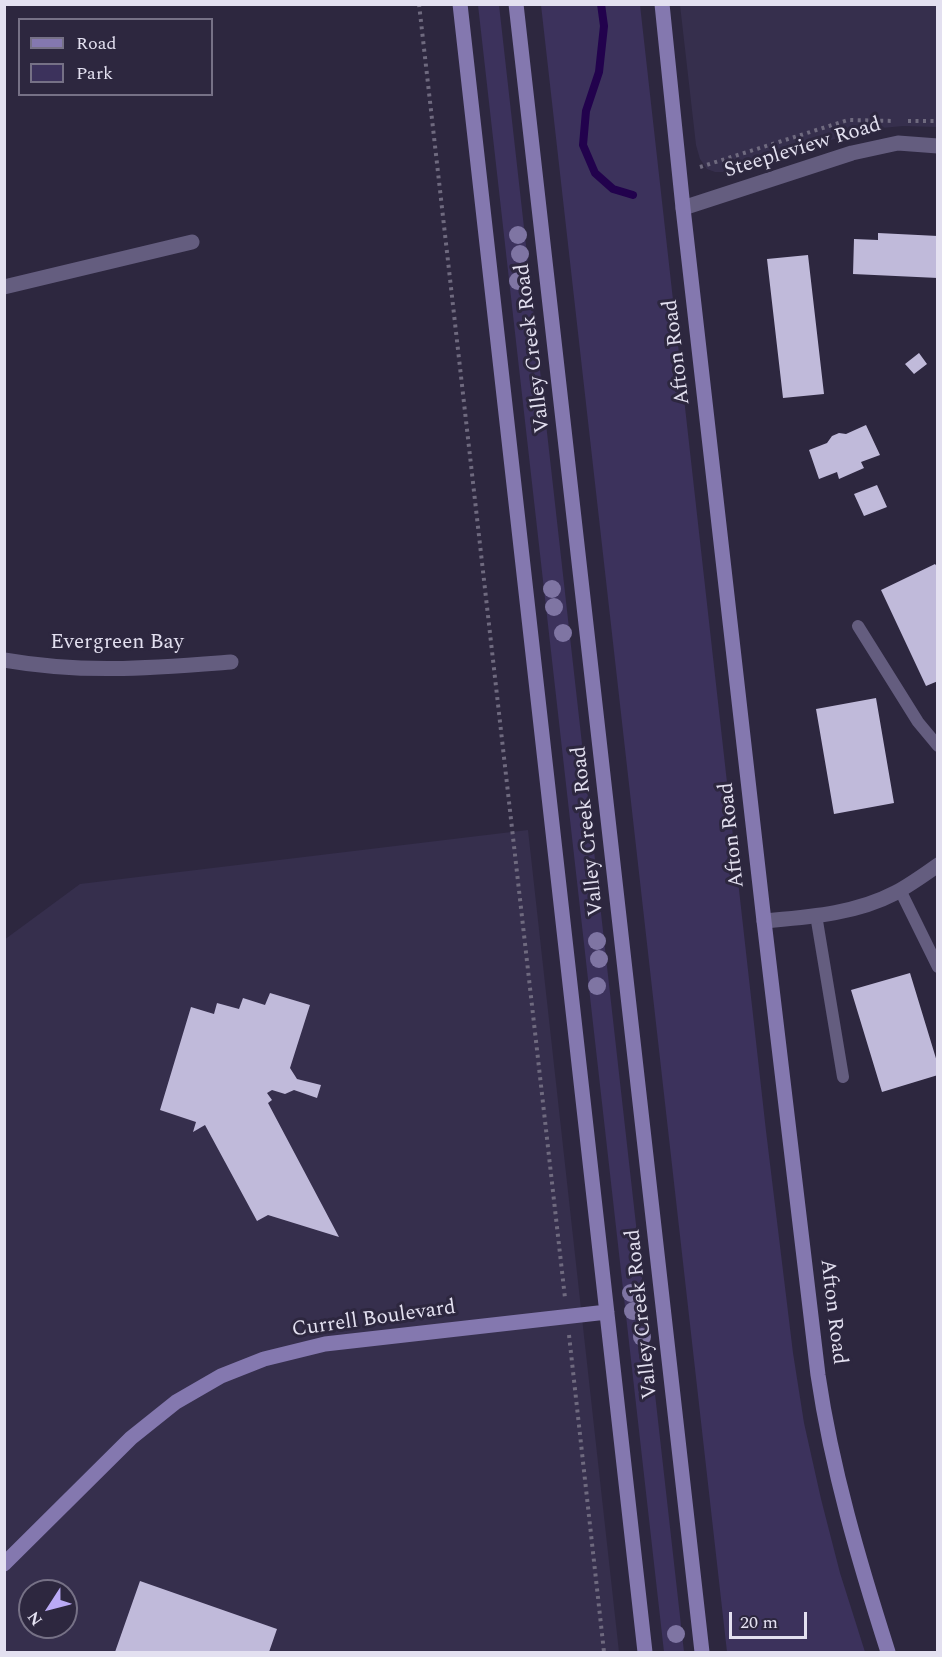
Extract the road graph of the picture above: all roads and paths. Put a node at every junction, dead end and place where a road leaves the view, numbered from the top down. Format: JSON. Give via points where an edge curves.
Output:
{"nodes":[{"id":1,"x":419,"y":4,"type":"edge"},
{"id":2,"x":460,"y":4,"type":"edge"},
{"id":3,"x":516,"y":4,"type":"edge"},
{"id":4,"x":662,"y":4,"type":"edge"},
{"id":5,"x":938,"y":121,"type":"edge"},
{"id":6,"x":938,"y":146,"type":"edge"},
{"id":7,"x":680,"y":173,"type":"junction"},
{"id":8,"x":683,"y":208,"type":"junction"},
{"id":9,"x":192,"y":242,"type":"dead end"},
{"id":10,"x":4,"y":287,"type":"edge"},
{"id":11,"x":858,"y":626,"type":"dead end"},
{"id":12,"x":4,"y":660,"type":"edge"},
{"id":13,"x":231,"y":662,"type":"dead end"},
{"id":14,"x":938,"y":746,"type":"edge"},
{"id":15,"x":938,"y":865,"type":"edge"},
{"id":16,"x":900,"y":890,"type":"junction"},
{"id":17,"x":816,"y":915,"type":"junction"},
{"id":18,"x":764,"y":921,"type":"junction"},
{"id":19,"x":938,"y":967,"type":"edge"},
{"id":20,"x":843,"y":1077,"type":"dead end"},
{"id":21,"x":563,"y":1280,"type":"dead end"},
{"id":22,"x":607,"y":1312,"type":"junction"},
{"id":23,"x":571,"y":1350,"type":"dead end"},
{"id":24,"x":4,"y":1564,"type":"edge"},
{"id":25,"x":604,"y":1653,"type":"edge"},
{"id":26,"x":645,"y":1653,"type":"edge"},
{"id":27,"x":702,"y":1653,"type":"edge"},
{"id":28,"x":888,"y":1653,"type":"edge"}],
"edges":[{"from":1,"to":21,"type":"path"},
{"from":2,"to":22,"type":"main road","name":"Valley Creek Road"},
{"from":3,"to":27,"type":"main road","name":"Valley Creek Road"},
{"from":4,"to":7,"type":"main road","name":"Afton Road"},
{"from":5,"to":7,"type":"path","via":[[848,120]]},
{"from":6,"to":8,"type":"street","name":"Steepleview Road","via":[[898,143],[852,153]]},
{"from":7,"to":8,"type":"main road","name":"Afton Road"},
{"from":8,"to":18,"type":"main road","name":"Afton Road"},
{"from":9,"to":10,"type":"street"},
{"from":11,"to":14,"type":"lane","via":[[918,722]]},
{"from":12,"to":13,"type":"street","name":"Evergreen Bay","via":[[77,669],[128,670]]},
{"from":15,"to":16,"type":"street"},
{"from":16,"to":17,"type":"street","via":[[861,906]]},
{"from":16,"to":19,"type":"lane"},
{"from":17,"to":18,"type":"street"},
{"from":17,"to":20,"type":"lane"},
{"from":18,"to":28,"type":"main road","name":"Afton Road","via":[[826,1427]]},
{"from":22,"to":24,"type":"main road","name":"Currell Boulevard","via":[[325,1344],[264,1359],[221,1376],[176,1402],[131,1438]]},
{"from":22,"to":26,"type":"main road","name":"Valley Creek Road"},
{"from":23,"to":25,"type":"path"}]}
